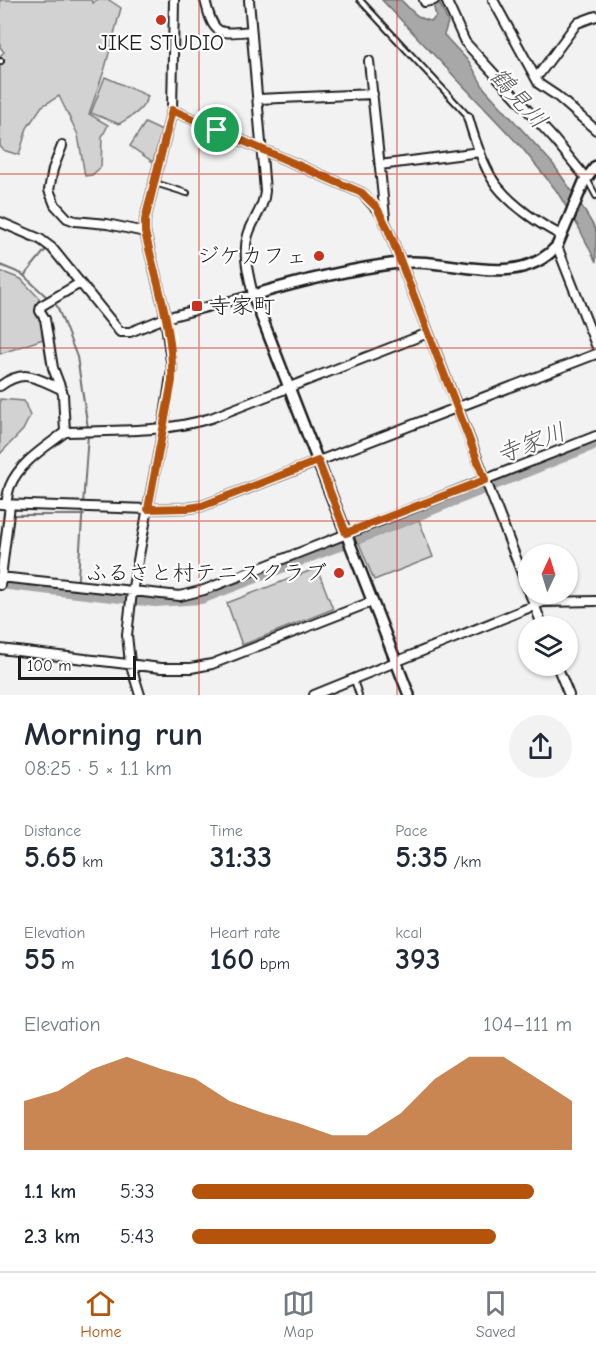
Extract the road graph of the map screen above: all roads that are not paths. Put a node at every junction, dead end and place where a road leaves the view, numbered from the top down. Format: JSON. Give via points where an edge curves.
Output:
{"nodes":[{"id":1,"x":174,"y":0,"type":"edge"},
{"id":2,"x":206,"y":0,"type":"edge"},
{"id":3,"x":249,"y":0,"type":"edge"},
{"id":4,"x":360,"y":0,"type":"edge"},
{"id":5,"x":446,"y":0,"type":"edge"},
{"id":6,"x":493,"y":0,"type":"edge"},
{"id":7,"x":596,"y":16,"type":"edge"},
{"id":8,"x":251,"y":31,"type":"junction"},
{"id":9,"x":369,"y":62,"type":"dead end"},
{"id":10,"x":535,"y":77,"type":"junction"},
{"id":11,"x":372,"y":94,"type":"junction"},
{"id":12,"x":258,"y":99,"type":"junction"},
{"id":13,"x":172,"y":110,"type":"junction"},
{"id":14,"x":468,"y":117,"type":"joint"},
{"id":15,"x":596,"y":130,"type":"edge"},
{"id":16,"x":62,"y":146,"type":"dead end"},
{"id":17,"x":262,"y":149,"type":"junction"},
{"id":18,"x":480,"y":152,"type":"junction"},
{"id":19,"x":380,"y":165,"type":"junction"},
{"id":20,"x":596,"y":165,"type":"edge"},
{"id":21,"x":585,"y":180,"type":"junction"},
{"id":22,"x":154,"y":183,"type":"junction"},
{"id":23,"x":187,"y":193,"type":"dead end"},
{"id":24,"x":596,"y":195,"type":"edge"},
{"id":25,"x":0,"y":222,"type":"edge"},
{"id":26,"x":386,"y":225,"type":"junction"},
{"id":27,"x":145,"y":232,"type":"junction"},
{"id":28,"x":562,"y":232,"type":"junction"},
{"id":29,"x":557,"y":246,"type":"junction"},
{"id":30,"x":400,"y":262,"type":"junction"},
{"id":31,"x":80,"y":283,"type":"junction"},
{"id":32,"x":253,"y":295,"type":"junction"},
{"id":33,"x":165,"y":318,"type":"junction"},
{"id":34,"x":428,"y":333,"type":"junction"},
{"id":35,"x":596,"y":345,"type":"edge"},
{"id":36,"x":596,"y":354,"type":"edge"},
{"id":37,"x":0,"y":386,"type":"edge"},
{"id":38,"x":290,"y":387,"type":"junction"},
{"id":39,"x":61,"y":389,"type":"junction"},
{"id":40,"x":457,"y":407,"type":"junction"},
{"id":41,"x":163,"y":429,"type":"junction"},
{"id":42,"x":65,"y":432,"type":"junction"},
{"id":43,"x":596,"y":436,"type":"edge"},
{"id":44,"x":318,"y":461,"type":"junction"},
{"id":45,"x":486,"y":483,"type":"junction"},
{"id":46,"x":6,"y":504,"type":"edge"},
{"id":47,"x":148,"y":509,"type":"junction"},
{"id":48,"x":348,"y":537,"type":"junction"},
{"id":49,"x":518,"y":564,"type":"edge"},
{"id":50,"x":0,"y":580,"type":"edge"},
{"id":51,"x":132,"y":592,"type":"junction"},
{"id":52,"x":371,"y":602,"type":"junction"},
{"id":53,"x":596,"y":602,"type":"edge"},
{"id":54,"x":534,"y":605,"type":"junction"},
{"id":55,"x":538,"y":616,"type":"edge"},
{"id":56,"x":0,"y":649,"type":"edge"},
{"id":57,"x":130,"y":663,"type":"junction"},
{"id":58,"x":396,"y":663,"type":"junction"},
{"id":59,"x":561,"y":676,"type":"edge"},
{"id":60,"x":354,"y":680,"type":"junction"},
{"id":61,"x":140,"y":695,"type":"edge"},
{"id":62,"x":314,"y":695,"type":"edge"},
{"id":63,"x":358,"y":695,"type":"edge"},
{"id":64,"x":409,"y":695,"type":"edge"},
{"id":65,"x":568,"y":695,"type":"edge"}],
"edges":[{"from":1,"to":13,"type":"street"},
{"from":2,"to":8,"type":"street","via":[[218,31]]},
{"from":3,"to":8,"type":"street"},
{"from":4,"to":14,"type":"lane"},
{"from":5,"to":21,"type":"street","via":[[465,42],[554,139]]},
{"from":6,"to":10,"type":"street"},
{"from":7,"to":10,"type":"street","via":[[577,23]]},
{"from":8,"to":12,"type":"street"},
{"from":9,"to":11,"type":"street"},
{"from":10,"to":15,"type":"street"},
{"from":11,"to":12,"type":"street"},
{"from":11,"to":19,"type":"street"},
{"from":12,"to":17,"type":"street"},
{"from":13,"to":17,"type":"street"},
{"from":13,"to":22,"type":"street"},
{"from":14,"to":18,"type":"street"},
{"from":16,"to":27,"type":"street","via":[[49,190],[55,205],[67,218]]},
{"from":17,"to":26,"type":"street","via":[[362,193]]},
{"from":17,"to":32,"type":"street","via":[[265,200],[248,233],[246,248]]},
{"from":18,"to":19,"type":"street"},
{"from":18,"to":28,"type":"street","via":[[502,192],[530,215]]},
{"from":19,"to":26,"type":"street"},
{"from":20,"to":21,"type":"street"},
{"from":21,"to":24,"type":"lane"},
{"from":21,"to":28,"type":"street"},
{"from":22,"to":23,"type":"lane"},
{"from":22,"to":27,"type":"street"},
{"from":25,"to":31,"type":"street","via":[[46,243]]},
{"from":26,"to":30,"type":"street"},
{"from":27,"to":33,"type":"street"},
{"from":28,"to":29,"type":"street"},
{"from":29,"to":30,"type":"street","via":[[528,264],[503,270]]},
{"from":29,"to":35,"type":"street"},
{"from":30,"to":32,"type":"street","via":[[336,273]]},
{"from":30,"to":34,"type":"street"},
{"from":31,"to":33,"type":"street","via":[[120,332]]},
{"from":31,"to":39,"type":"street","via":[[40,311],[45,318],[53,368]]},
{"from":32,"to":33,"type":"street"},
{"from":32,"to":38,"type":"street"},
{"from":33,"to":41,"type":"street","via":[[172,369]]},
{"from":34,"to":38,"type":"street"},
{"from":34,"to":40,"type":"street"},
{"from":36,"to":40,"type":"street"},
{"from":37,"to":39,"type":"street","via":[[20,375],[31,375]]},
{"from":38,"to":41,"type":"street","via":[[212,418]]},
{"from":38,"to":44,"type":"street"},
{"from":39,"to":42,"type":"street"},
{"from":40,"to":44,"type":"street"},
{"from":40,"to":45,"type":"street"},
{"from":41,"to":42,"type":"street"},
{"from":41,"to":47,"type":"street"},
{"from":42,"to":46,"type":"street","via":[[19,472],[9,487]]},
{"from":43,"to":45,"type":"street"},
{"from":44,"to":47,"type":"street","via":[[202,506]]},
{"from":44,"to":48,"type":"street"},
{"from":45,"to":48,"type":"street"},
{"from":45,"to":49,"type":"street"},
{"from":46,"to":47,"type":"street"},
{"from":46,"to":50,"type":"street"},
{"from":47,"to":51,"type":"street"},
{"from":48,"to":51,"type":"street","via":[[204,590],[180,596]]},
{"from":48,"to":52,"type":"street"},
{"from":50,"to":51,"type":"street"},
{"from":51,"to":57,"type":"street","via":[[127,635]]},
{"from":52,"to":57,"type":"street","via":[[212,664],[161,668]]},
{"from":52,"to":58,"type":"street"},
{"from":53,"to":54,"type":"street"},
{"from":54,"to":55,"type":"street"},
{"from":54,"to":58,"type":"street"},
{"from":56,"to":57,"type":"street"},
{"from":57,"to":61,"type":"street"},
{"from":58,"to":60,"type":"street"},
{"from":58,"to":64,"type":"street"},
{"from":59,"to":65,"type":"street"},
{"from":60,"to":62,"type":"street"},
{"from":60,"to":63,"type":"lane"}]}
